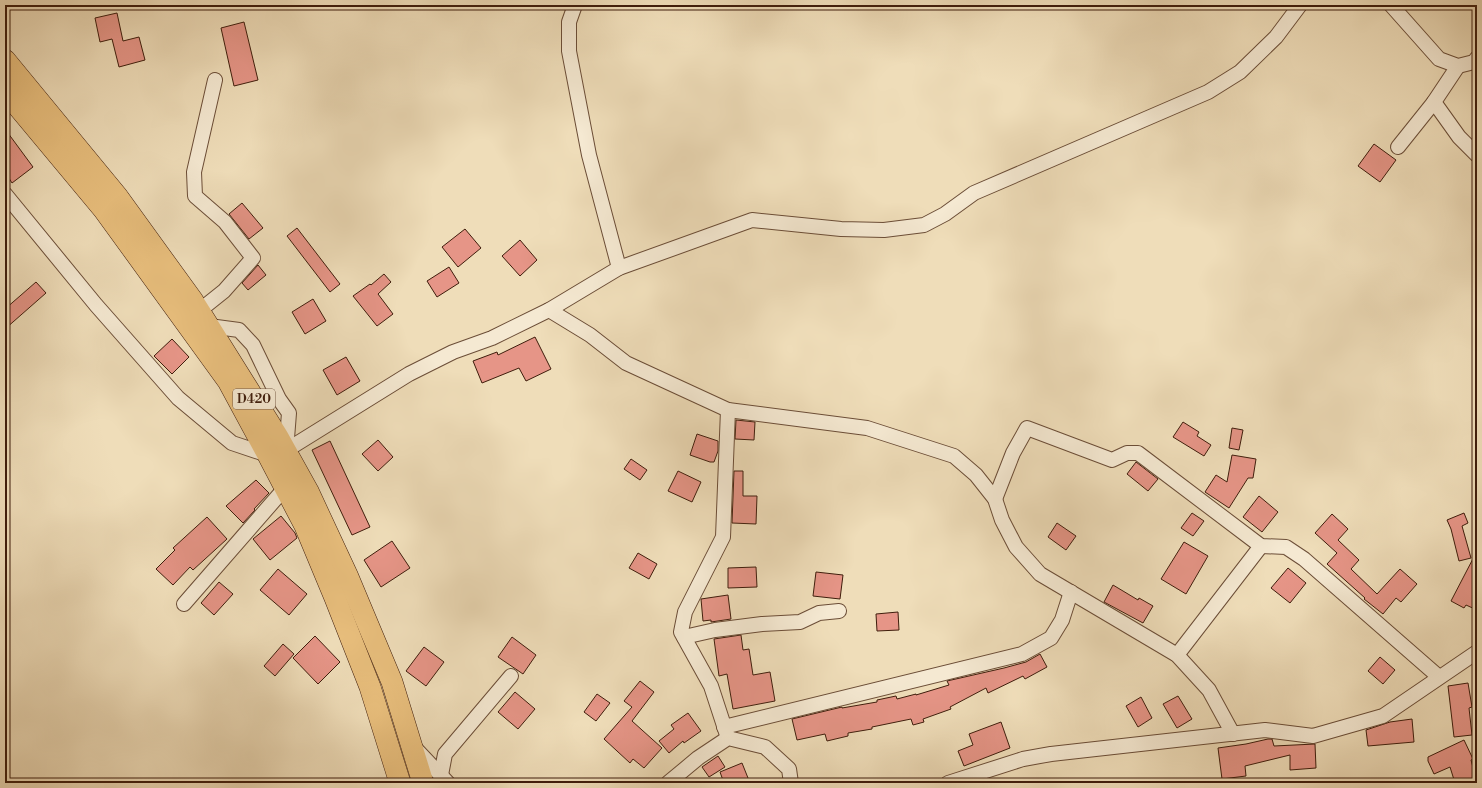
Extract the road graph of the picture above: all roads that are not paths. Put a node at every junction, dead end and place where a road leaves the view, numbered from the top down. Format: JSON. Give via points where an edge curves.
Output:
{"nodes":[{"id":1,"x":575,"y":5,"type":"edge"},
{"id":2,"x":1300,"y":5,"type":"edge"},
{"id":3,"x":1391,"y":5,"type":"edge"},
{"id":4,"x":1477,"y":58,"type":"edge"},
{"id":5,"x":5,"y":60,"type":"edge"},
{"id":6,"x":1458,"y":66,"type":"junction"},
{"id":7,"x":215,"y":80,"type":"dead end"},
{"id":8,"x":5,"y":91,"type":"edge"},
{"id":9,"x":1434,"y":102,"type":"junction"},
{"id":10,"x":1398,"y":147,"type":"dead end"},
{"id":11,"x":1477,"y":155,"type":"edge"},
{"id":12,"x":5,"y":194,"type":"edge"},
{"id":13,"x":619,"y":268,"type":"junction"},
{"id":14,"x":549,"y":310,"type":"junction"},
{"id":15,"x":204,"y":318,"type":"junction"},
{"id":16,"x":728,"y":410,"type":"junction"},
{"id":17,"x":277,"y":453,"type":"junction"},
{"id":18,"x":285,"y":488,"type":"junction"},
{"id":19,"x":995,"y":499,"type":"junction"},
{"id":20,"x":1262,"y":546,"type":"junction"},
{"id":21,"x":1071,"y":592,"type":"junction"},
{"id":22,"x":184,"y":604,"type":"dead end"},
{"id":23,"x":839,"y":611,"type":"dead end"},
{"id":24,"x":684,"y":638,"type":"junction"},
{"id":25,"x":1477,"y":652,"type":"edge"},
{"id":26,"x":1177,"y":655,"type":"junction"},
{"id":27,"x":511,"y":676,"type":"dead end"},
{"id":28,"x":1440,"y":677,"type":"junction"},
{"id":29,"x":726,"y":732,"type":"junction"},
{"id":30,"x":1233,"y":734,"type":"junction"},
{"id":31,"x":438,"y":780,"type":"edge"},
{"id":32,"x":400,"y":783,"type":"edge"},
{"id":33,"x":668,"y":783,"type":"edge"},
{"id":34,"x":791,"y":783,"type":"edge"},
{"id":35,"x":948,"y":783,"type":"edge"}],
"edges":[{"from":1,"to":13,"type":"street","via":[[570,22],[569,51],[589,155]]},
{"from":2,"to":13,"type":"street","via":[[1276,38],[1240,72],[1208,92],[974,193],[924,225],[884,230],[841,229],[752,220]]},
{"from":3,"to":6,"type":"street","via":[[1439,58]]},
{"from":4,"to":6,"type":"street","via":[[1474,62]]},
{"from":5,"to":15,"type":"highway","number":"D420","via":[[116,196]]},
{"from":6,"to":9,"type":"street"},
{"from":7,"to":15,"type":"street","via":[[194,172],[195,196],[225,222],[253,258]]},
{"from":8,"to":17,"type":"highway","number":"D420","via":[[104,210],[170,299]]},
{"from":9,"to":10,"type":"street"},
{"from":9,"to":11,"type":"street"},
{"from":12,"to":17,"type":"street","via":[[96,305],[178,398],[232,444]]},
{"from":13,"to":14,"type":"street"},
{"from":14,"to":16,"type":"street","via":[[590,335],[626,363]]},
{"from":14,"to":17,"type":"street","via":[[409,374]]},
{"from":15,"to":17,"type":"highway","number":"D420"},
{"from":16,"to":19,"type":"street","via":[[867,428],[954,456],[976,475]]},
{"from":16,"to":24,"type":"street","via":[[723,537],[685,612],[680,632]]},
{"from":17,"to":18,"type":"highway","number":"D420"},
{"from":17,"to":31,"type":"highway","number":"D420","via":[[308,491],[392,682],[411,743]]},
{"from":18,"to":22,"type":"street"},
{"from":18,"to":32,"type":"highway","number":"D420","via":[[305,526],[370,687]]},
{"from":19,"to":20,"type":"street","via":[[1013,453],[1027,428],[1112,460],[1127,453],[1138,453]]},
{"from":19,"to":21,"type":"street","via":[[1002,520],[1016,547],[1040,574]]},
{"from":20,"to":26,"type":"street"},
{"from":20,"to":28,"type":"street","via":[[1286,547],[1304,559]]},
{"from":21,"to":26,"type":"street"},
{"from":21,"to":29,"type":"street","via":[[1062,620],[1051,638],[1022,654]]},
{"from":23,"to":24,"type":"street","via":[[819,613],[800,622],[715,630]]},
{"from":24,"to":29,"type":"street","via":[[711,686]]},
{"from":25,"to":28,"type":"street"},
{"from":26,"to":30,"type":"street","via":[[1209,690]]},
{"from":27,"to":31,"type":"street","via":[[445,754]]},
{"from":28,"to":30,"type":"street","via":[[1383,716],[1313,736],[1265,730]]},
{"from":29,"to":33,"type":"street"},
{"from":29,"to":34,"type":"street","via":[[765,746],[789,769]]},
{"from":30,"to":35,"type":"street","via":[[1051,754],[1023,759]]}]}
